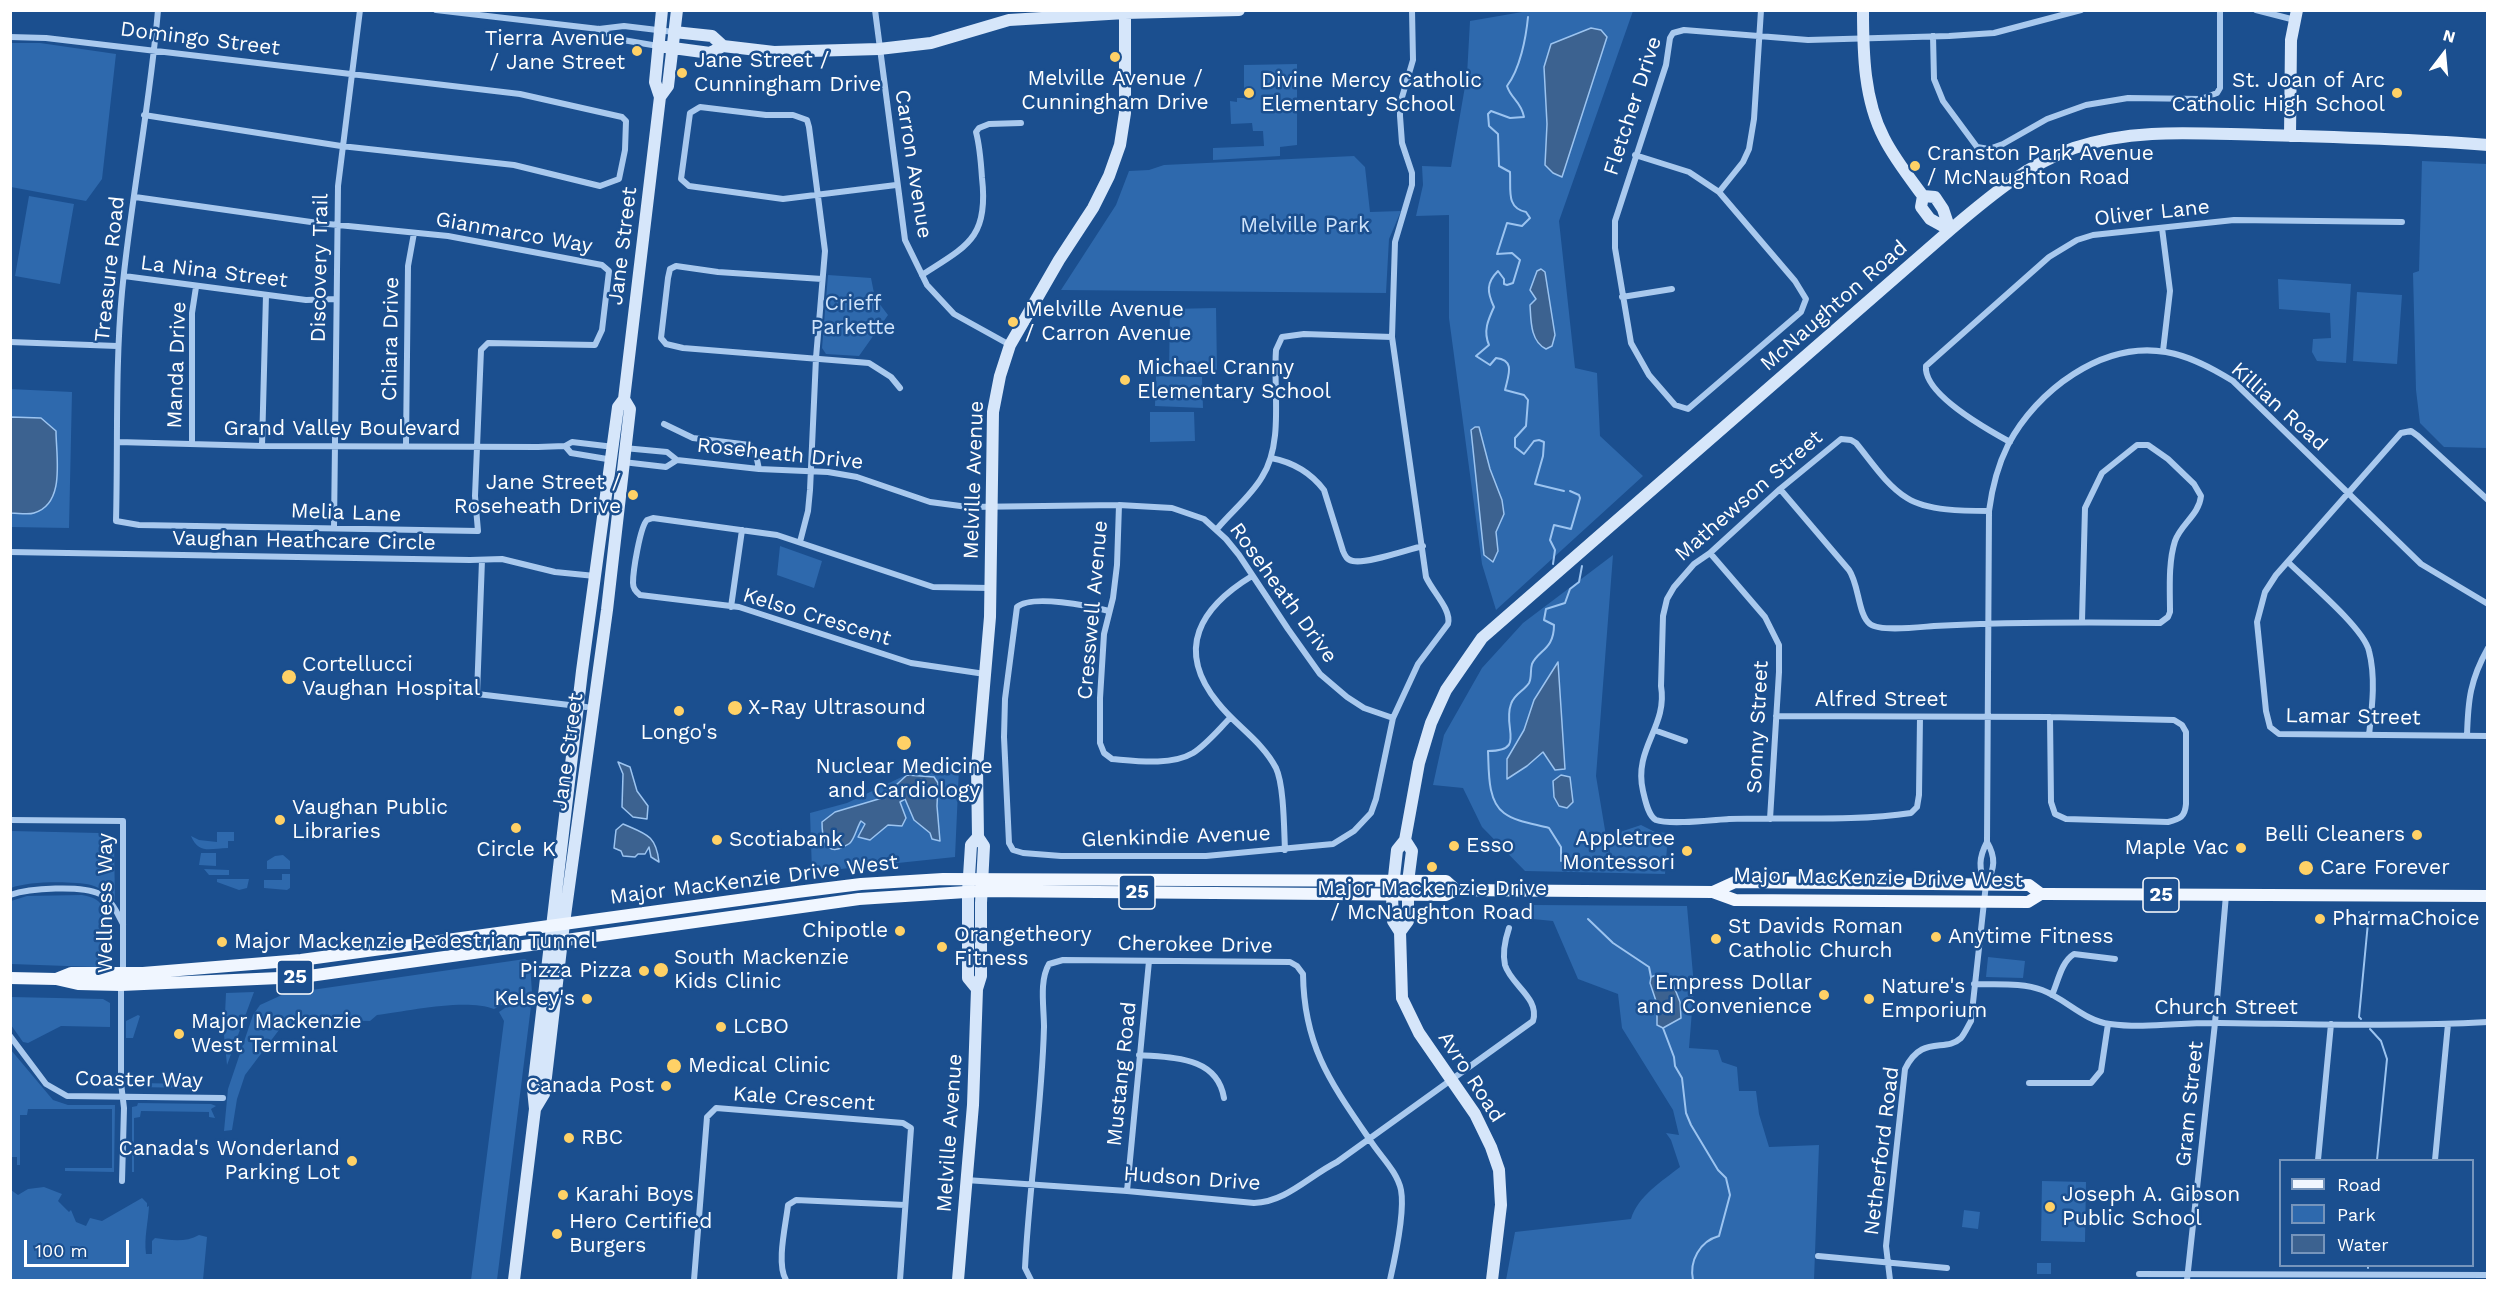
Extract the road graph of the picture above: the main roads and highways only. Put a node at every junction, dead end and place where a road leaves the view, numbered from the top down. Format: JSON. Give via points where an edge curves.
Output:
{"nodes":[{"id":1,"x":1408,"y":888,"type":"junction"},
{"id":2,"x":1713,"y":892,"type":"junction"},
{"id":3,"x":2041,"y":894,"type":"junction"},
{"id":4,"x":2487,"y":896,"type":"edge"},
{"id":5,"x":16,"y":978,"type":"edge"},
{"id":6,"x":122,"y":979,"type":"junction"}],
"edges":[{"from":1,"to":2,"type":"main road","name":"Major MacKenzie Drive West","number":"25","via":[[1446,895],[1456,890]]},
{"from":1,"to":6,"type":"main road","name":"Major MacKenzie Drive West","number":"25","via":[[1392,895],[981,891],[879,896],[302,977]]},
{"from":1,"to":6,"type":"main road","name":"Major MacKenzie Drive West","number":"25","via":[[1394,882],[983,878],[861,884],[279,962]]},
{"from":2,"to":3,"type":"main road","name":"Major MacKenzie Drive West","number":"25","via":[[1735,900],[2028,902]]},
{"from":2,"to":3,"type":"main road","name":"Major MacKenzie Drive West","number":"25","via":[[1735,882],[2029,885]]},
{"from":3,"to":4,"type":"main road","name":"Major MacKenzie Drive West","number":"25"},
{"from":5,"to":6,"type":"main road","name":"Major MacKenzie Drive West","number":"25","via":[[78,984]]}]}
